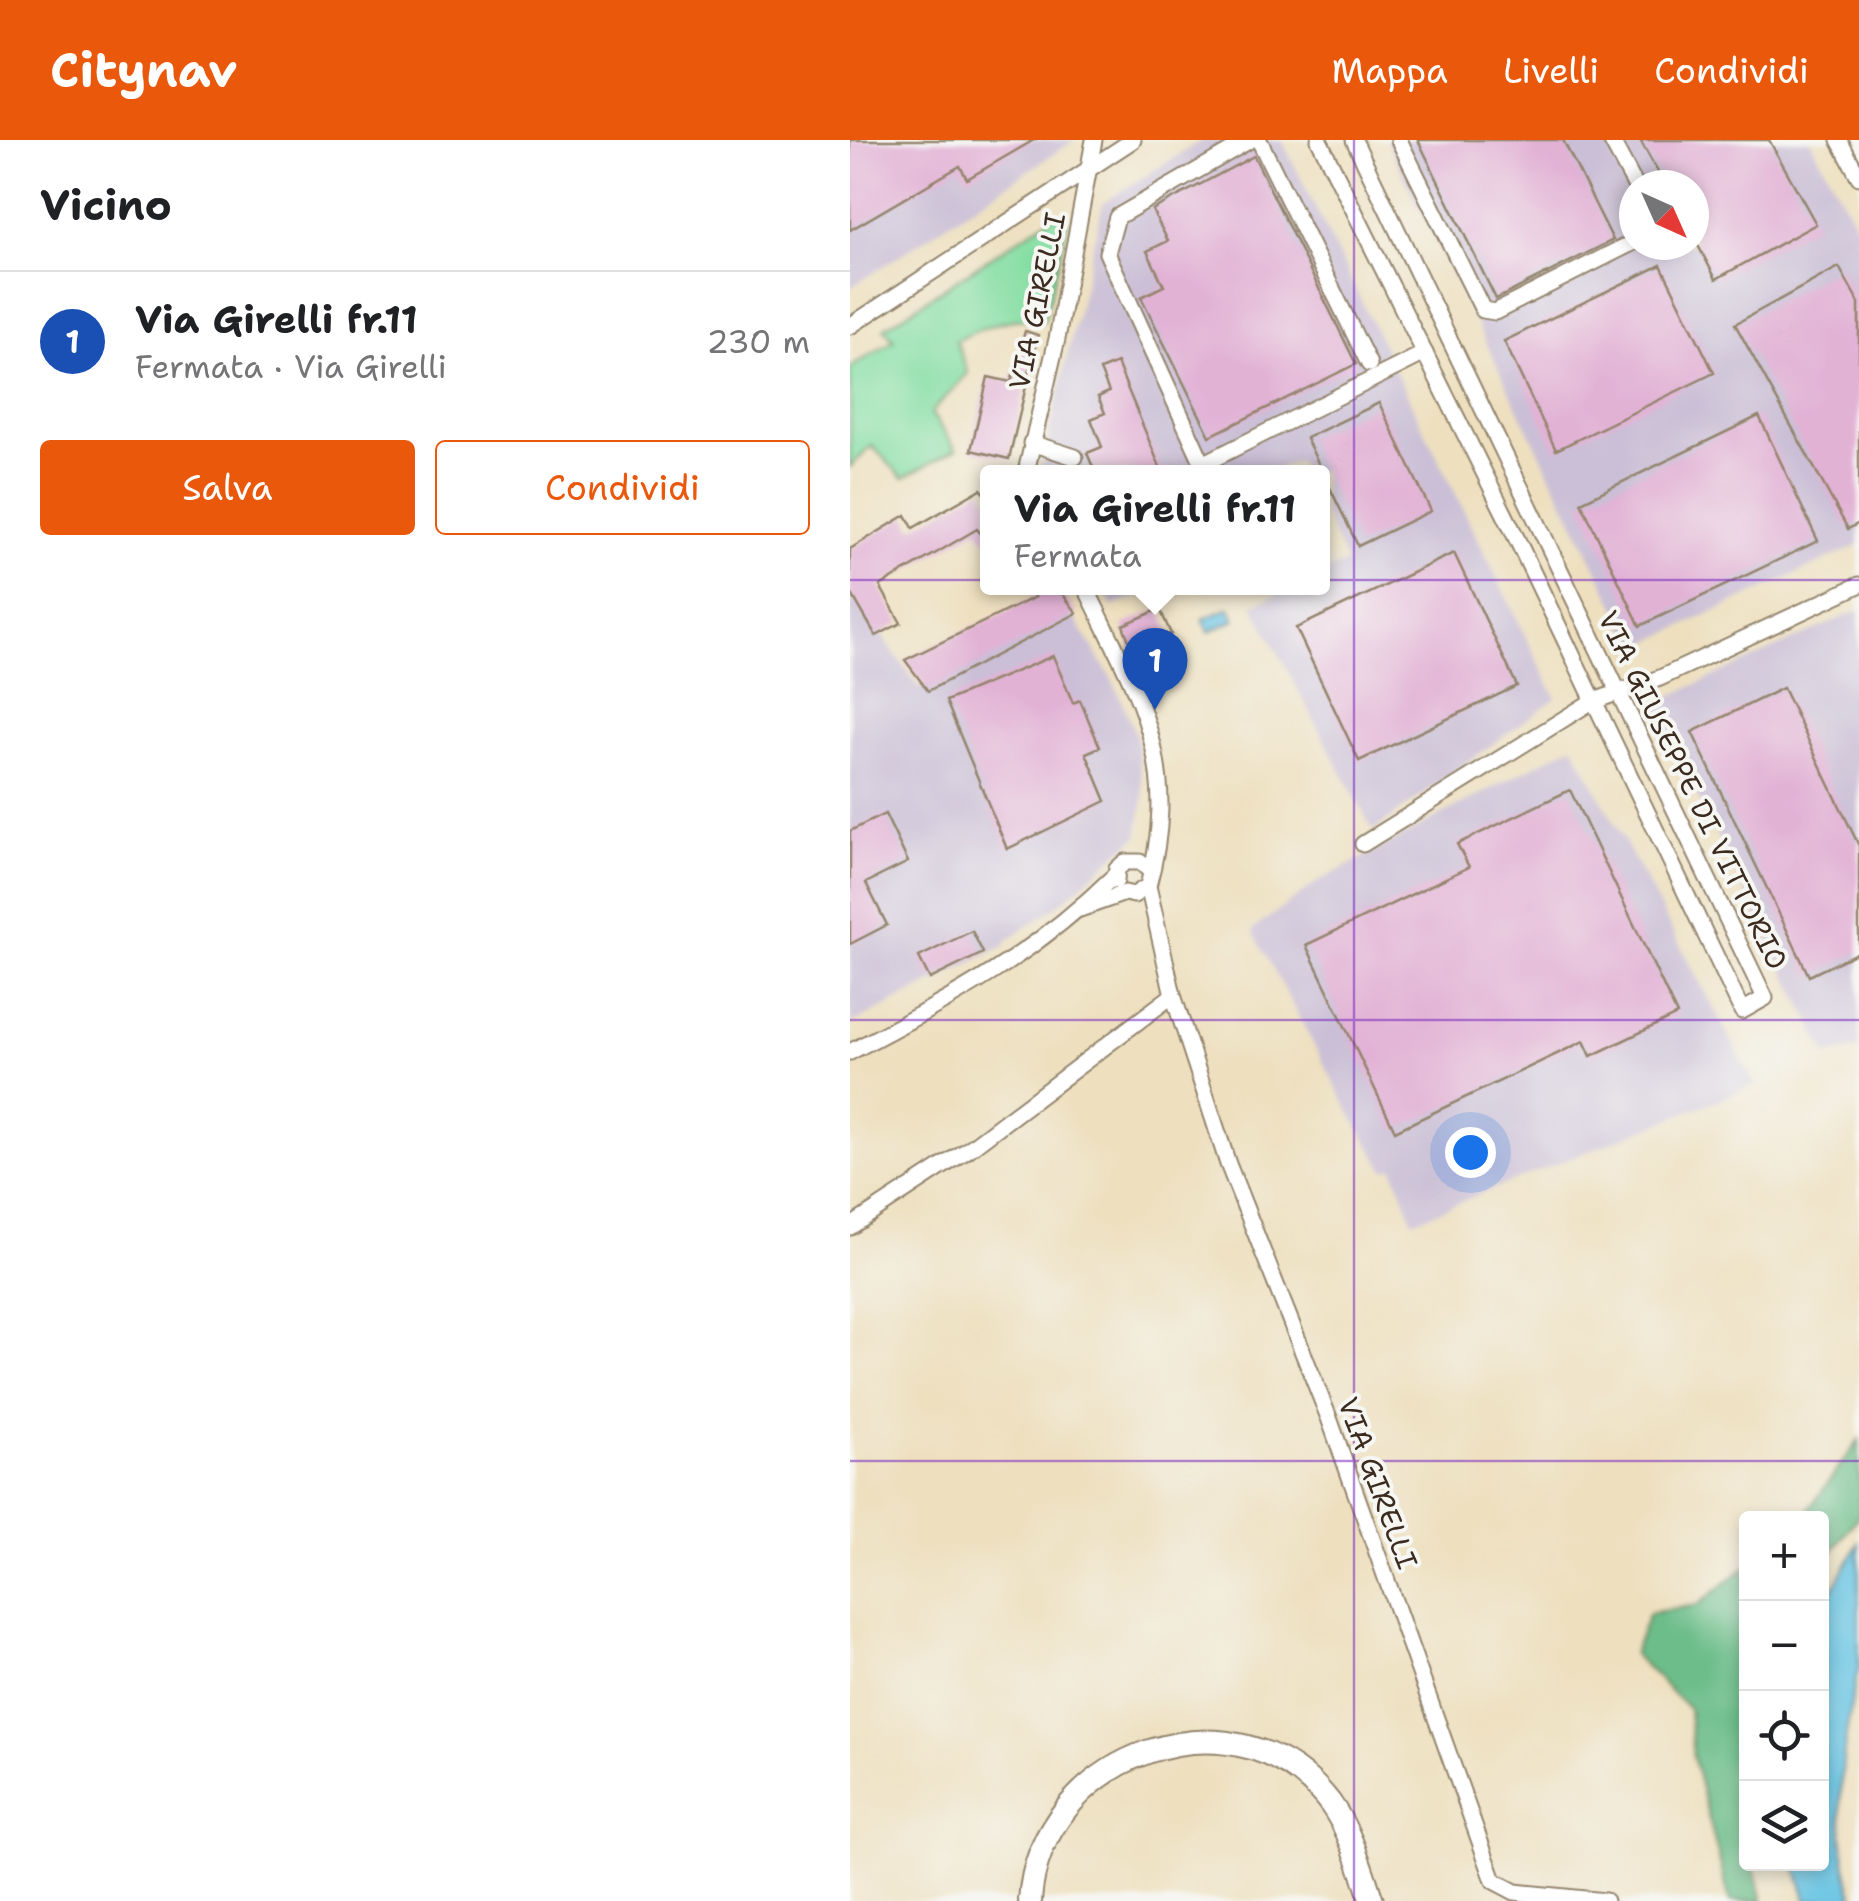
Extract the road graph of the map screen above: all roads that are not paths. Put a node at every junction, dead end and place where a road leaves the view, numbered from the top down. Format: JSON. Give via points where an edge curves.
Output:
{"nodes":[{"id":1,"x":1094,"y":140,"type":"edge"},
{"id":2,"x":1133,"y":140,"type":"edge"},
{"id":3,"x":1250,"y":140,"type":"edge"},
{"id":4,"x":1260,"y":140,"type":"edge"},
{"id":5,"x":1319,"y":140,"type":"edge"},
{"id":6,"x":1354,"y":140,"type":"edge"},
{"id":7,"x":1399,"y":140,"type":"edge"},
{"id":8,"x":1611,"y":140,"type":"edge"},
{"id":9,"x":1840,"y":140,"type":"edge"},
{"id":10,"x":1092,"y":166,"type":"junction"},
{"id":11,"x":1627,"y":170,"type":"edge"},
{"id":12,"x":1859,"y":176,"type":"edge"},
{"id":13,"x":1619,"y":250,"type":"edge"},
{"id":14,"x":850,"y":326,"type":"edge"},
{"id":15,"x":1425,"y":353,"type":"junction"},
{"id":16,"x":1369,"y":364,"type":"dead end"},
{"id":17,"x":1031,"y":442,"type":"junction"},
{"id":18,"x":1075,"y":457,"type":"dead end"},
{"id":19,"x":1027,"y":465,"type":"edge"},
{"id":20,"x":1859,"y":585,"type":"edge"},
{"id":21,"x":1089,"y":595,"type":"edge"},
{"id":22,"x":1620,"y":693,"type":"junction"},
{"id":23,"x":1591,"y":702,"type":"junction"},
{"id":24,"x":1160,"y":814,"type":"junction"},
{"id":25,"x":1364,"y":844,"type":"dead end"},
{"id":26,"x":1132,"y":860,"type":"junction"},
{"id":27,"x":1115,"y":875,"type":"junction"},
{"id":28,"x":1148,"y":878,"type":"junction"},
{"id":29,"x":1125,"y":894,"type":"junction"},
{"id":30,"x":1080,"y":909,"type":"junction"},
{"id":31,"x":1173,"y":995,"type":"junction"},
{"id":32,"x":850,"y":1052,"type":"edge"},
{"id":33,"x":850,"y":1227,"type":"edge"},
{"id":34,"x":1030,"y":1899,"type":"edge"},
{"id":35,"x":1372,"y":1901,"type":"edge"},
{"id":36,"x":1605,"y":1901,"type":"edge"}],
"edges":[{"from":1,"to":10,"type":"street","name":"VIA GIRELLI"},
{"from":2,"to":10,"type":"street"},
{"from":3,"to":15,"type":"street","via":[[1118,217],[1106,253],[1203,464]]},
{"from":4,"to":16,"type":"street"},
{"from":5,"to":15,"type":"street","name":"VIA GIUSEPPE DI VITTORIO"},
{"from":6,"to":22,"type":"street","name":"VIA GIUSEPPE DI VITTORIO"},
{"from":7,"to":13,"type":"street","via":[[1483,310],[1496,312]]},
{"from":8,"to":11,"type":"street"},
{"from":9,"to":12,"type":"street"},
{"from":10,"to":14,"type":"street"},
{"from":10,"to":17,"type":"street","name":"VIA GIRELLI"},
{"from":15,"to":23,"type":"street","name":"VIA GIUSEPPE DI VITTORIO"},
{"from":17,"to":18,"type":"street"},
{"from":17,"to":19,"type":"street","name":"VIA GIRELLI"},
{"from":20,"to":22,"type":"street"},
{"from":21,"to":24,"type":"street","name":"VIA GIRELLI","via":[[1147,715],[1162,789]]},
{"from":22,"to":23,"type":"street"},
{"from":22,"to":23,"type":"street","name":"VIA GIUSEPPE DI VITTORIO","via":[[1765,998],[1742,1010]]},
{"from":23,"to":25,"type":"street"},
{"from":24,"to":26,"type":"street"},
{"from":24,"to":28,"type":"street","name":"VIA GIRELLI"},
{"from":26,"to":27,"type":"street"},
{"from":26,"to":28,"type":"street"},
{"from":27,"to":29,"type":"street"},
{"from":27,"to":30,"type":"street"},
{"from":28,"to":29,"type":"street","via":[[1134,895]]},
{"from":28,"to":31,"type":"street","name":"VIA GIRELLI"},
{"from":29,"to":30,"type":"street"},
{"from":30,"to":32,"type":"street","via":[[991,977]]},
{"from":31,"to":33,"type":"street","via":[[968,1149]]},
{"from":31,"to":36,"type":"street","name":"VIA GIRELLI","via":[[1228,1164],[1330,1418],[1494,1881],[1515,1892]]},
{"from":34,"to":35,"type":"highway","via":[[1041,1850],[1056,1821],[1096,1776],[1152,1748],[1206,1740],[1263,1753],[1310,1783],[1348,1833]]}]}
